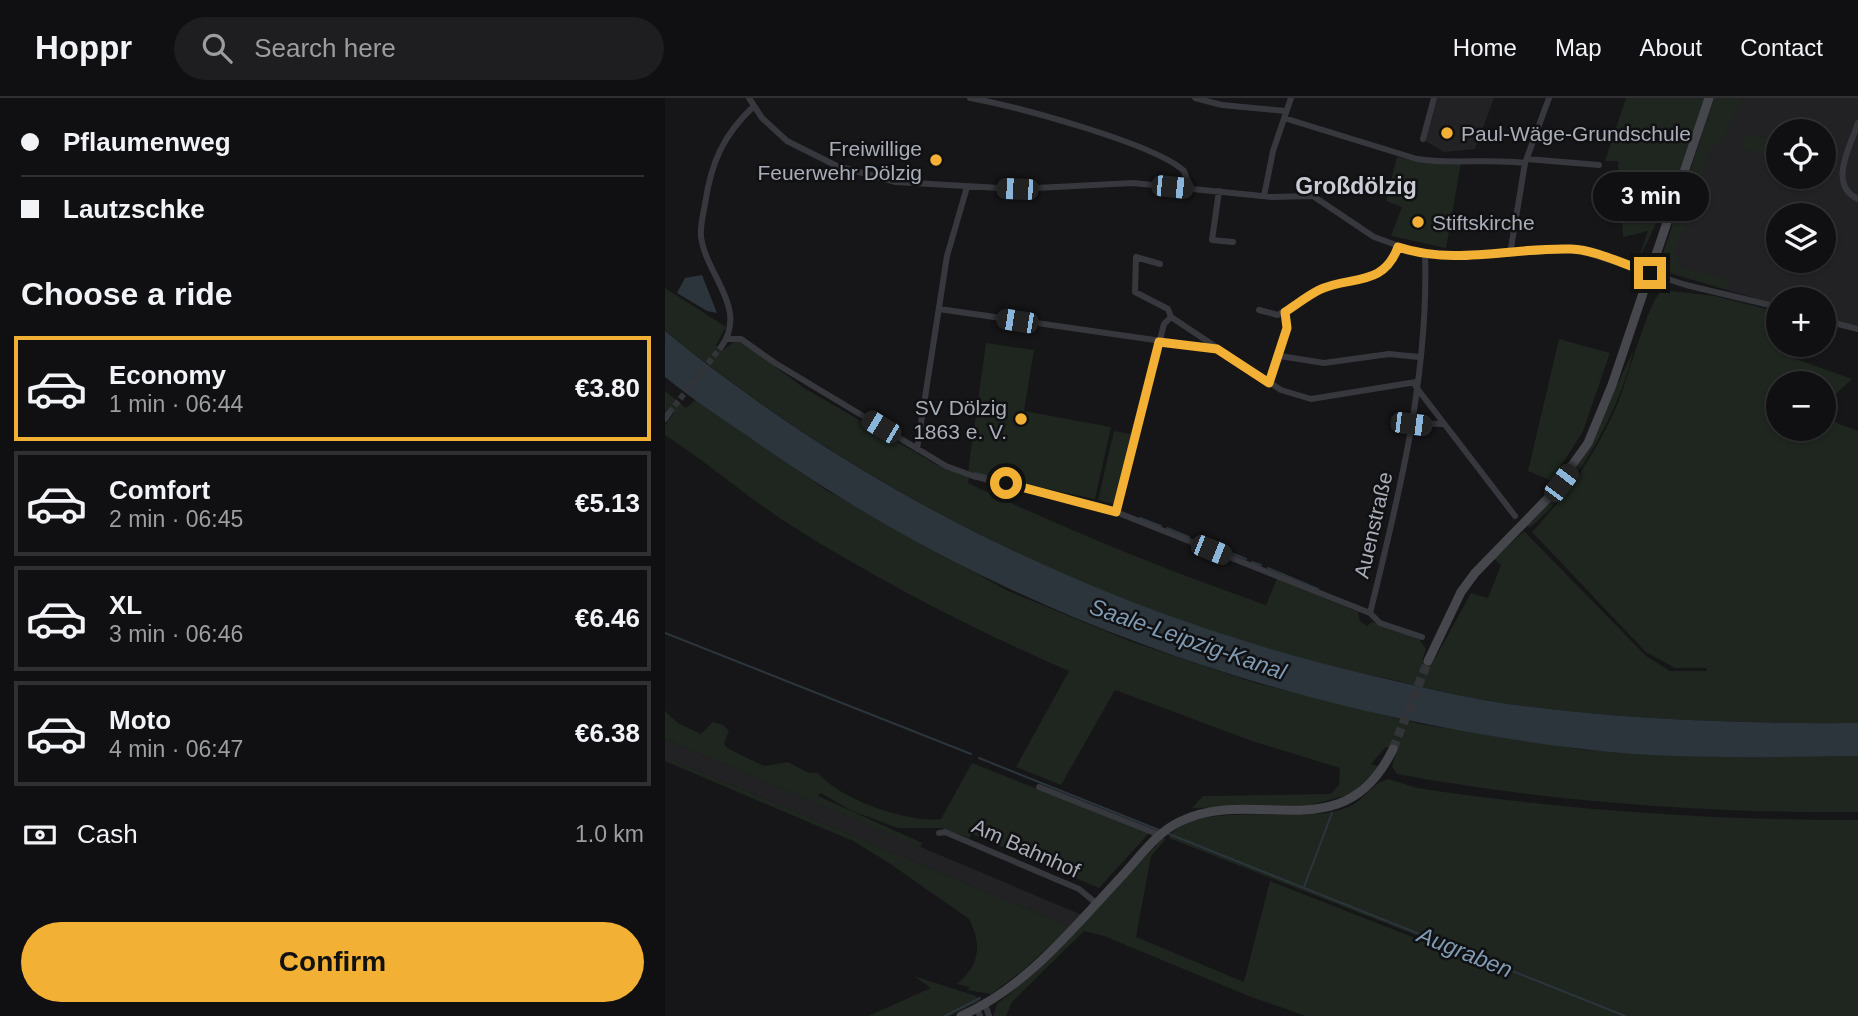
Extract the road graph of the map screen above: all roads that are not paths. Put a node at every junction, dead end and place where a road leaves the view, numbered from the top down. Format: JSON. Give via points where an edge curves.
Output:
{"nodes":[{"id":1,"x":749,"y":98,"type":"edge"},
{"id":2,"x":970,"y":98,"type":"edge"},
{"id":3,"x":1195,"y":98,"type":"edge"},
{"id":4,"x":1290,"y":98,"type":"edge"},
{"id":5,"x":1549,"y":98,"type":"edge"},
{"id":6,"x":1709,"y":98,"type":"edge"},
{"id":7,"x":1433,"y":99,"type":"edge"},
{"id":8,"x":754,"y":106,"type":"junction"},
{"id":9,"x":1285,"y":115,"type":"junction"},
{"id":10,"x":1858,"y":123,"type":"edge"},
{"id":11,"x":1423,"y":139,"type":"dead end"},
{"id":12,"x":1526,"y":161,"type":"junction"},
{"id":13,"x":1599,"y":165,"type":"dead end"},
{"id":14,"x":967,"y":187,"type":"junction"},
{"id":15,"x":1191,"y":189,"type":"junction"},
{"id":16,"x":1219,"y":191,"type":"junction"},
{"id":17,"x":1264,"y":196,"type":"junction"},
{"id":18,"x":1858,"y":199,"type":"edge"},
{"id":19,"x":1233,"y":242,"type":"dead end"},
{"id":20,"x":1398,"y":247,"type":"junction"},
{"id":21,"x":1425,"y":254,"type":"junction"},
{"id":22,"x":1510,"y":254,"type":"junction"},
{"id":23,"x":1160,"y":264,"type":"dead end"},
{"id":24,"x":1650,"y":273,"type":"junction"},
{"id":25,"x":1766,"y":304,"type":"edge"},
{"id":26,"x":939,"y":309,"type":"junction"},
{"id":27,"x":1259,"y":310,"type":"dead end"},
{"id":28,"x":1285,"y":312,"type":"junction"},
{"id":29,"x":1171,"y":317,"type":"junction"},
{"id":30,"x":1836,"y":323,"type":"edge"},
{"id":31,"x":731,"y":324,"type":"junction"},
{"id":32,"x":1858,"y":329,"type":"edge"},
{"id":33,"x":727,"y":339,"type":"junction"},
{"id":34,"x":741,"y":339,"type":"junction"},
{"id":35,"x":1159,"y":342,"type":"junction"},
{"id":36,"x":721,"y":347,"type":"tunnel mouth"},
{"id":37,"x":1217,"y":349,"type":"junction"},
{"id":38,"x":1280,"y":356,"type":"junction"},
{"id":39,"x":1419,"y":357,"type":"junction"},
{"id":40,"x":1269,"y":383,"type":"junction"},
{"id":41,"x":1416,"y":385,"type":"junction"},
{"id":42,"x":1411,"y":424,"type":"junction"},
{"id":43,"x":1443,"y":424,"type":"junction"},
{"id":44,"x":918,"y":449,"type":"junction"},
{"id":45,"x":1116,"y":512,"type":"junction"},
{"id":46,"x":1515,"y":516,"type":"dead end"},
{"id":47,"x":1370,"y":613,"type":"junction"},
{"id":48,"x":1422,"y":637,"type":"dead end"},
{"id":49,"x":1428,"y":661,"type":"tunnel mouth"},
{"id":50,"x":1393,"y":749,"type":"tunnel mouth"},
{"id":51,"x":1039,"y":787,"type":"dead end"},
{"id":52,"x":939,"y":833,"type":"dead end"},
{"id":53,"x":1160,"y":835,"type":"junction"},
{"id":54,"x":1096,"y":904,"type":"junction"},
{"id":55,"x":980,"y":1010,"type":"edge"},
{"id":56,"x":961,"y":1016,"type":"edge"},
{"id":57,"x":989,"y":1016,"type":"edge"}],
"edges":[{"from":1,"to":8,"type":"street"},
{"from":2,"to":15,"type":"street","via":[[1055,120],[1154,154],[1184,171]]},
{"from":3,"to":9,"type":"street"},
{"from":4,"to":9,"type":"street"},
{"from":5,"to":12,"type":"street"},
{"from":6,"to":24,"type":"street"},
{"from":7,"to":11,"type":"street"},
{"from":8,"to":14,"type":"street","via":[[787,141],[837,166],[896,182]]},
{"from":8,"to":31,"type":"street","via":[[716,154],[702,225],[702,241],[729,306]]},
{"from":9,"to":12,"type":"street","via":[[1417,159]]},
{"from":9,"to":17,"type":"street"},
{"from":10,"to":18,"type":"street","via":[[1841,174],[1844,186]]},
{"from":12,"to":13,"type":"street"},
{"from":12,"to":22,"type":"street"},
{"from":14,"to":15,"type":"street","via":[[1133,183]]},
{"from":14,"to":26,"type":"street","via":[[947,256]]},
{"from":15,"to":16,"type":"street"},
{"from":16,"to":17,"type":"street"},
{"from":16,"to":19,"type":"street","via":[[1212,240]]},
{"from":17,"to":20,"type":"street","via":[[1317,197],[1367,232]]},
{"from":20,"to":21,"type":"street"},
{"from":20,"to":28,"type":"street","via":[[1385,268],[1358,281],[1319,290]]},
{"from":21,"to":22,"type":"street"},
{"from":21,"to":39,"type":"street","name":"Auenstraße"},
{"from":22,"to":24,"type":"street","via":[[1575,249]]},
{"from":23,"to":29,"type":"street","via":[[1136,257],[1135,292],[1168,309]]},
{"from":24,"to":25,"type":"street"},
{"from":24,"to":49,"type":"street","via":[[1588,443],[1551,496],[1475,572]]},
{"from":26,"to":35,"type":"street"},
{"from":26,"to":44,"type":"street"},
{"from":27,"to":28,"type":"street","via":[[1273,316]]},
{"from":28,"to":38,"type":"street","via":[[1287,328]]},
{"from":29,"to":35,"type":"street","via":[[1165,321]]},
{"from":29,"to":37,"type":"street"},
{"from":30,"to":32,"type":"street"},
{"from":31,"to":33,"type":"street"},
{"from":31,"to":34,"type":"street"},
{"from":33,"to":34,"type":"street"},
{"from":33,"to":36,"type":"street"},
{"from":34,"to":44,"type":"street"},
{"from":35,"to":37,"type":"street"},
{"from":35,"to":45,"type":"street"},
{"from":37,"to":40,"type":"street"},
{"from":38,"to":39,"type":"street","via":[[1324,363],[1389,354]]},
{"from":38,"to":40,"type":"street"},
{"from":39,"to":41,"type":"street","name":"Auenstraße"},
{"from":40,"to":41,"type":"street","via":[[1292,396],[1311,399]]},
{"from":41,"to":42,"type":"street","name":"Auenstraße"},
{"from":41,"to":43,"type":"street"},
{"from":42,"to":43,"type":"street"},
{"from":42,"to":47,"type":"street","name":"Auenstraße","via":[[1403,481]]},
{"from":43,"to":46,"type":"street"},
{"from":44,"to":45,"type":"street","via":[[966,474]]},
{"from":45,"to":47,"type":"street"},
{"from":47,"to":48,"type":"street","via":[[1383,625]]},
{"from":50,"to":53,"type":"street","via":[[1374,780],[1347,800],[1307,810],[1199,815]]},
{"from":51,"to":53,"type":"street"},
{"from":52,"to":54,"type":"street","name":"Am Bahnhof","via":[[1079,890]]},
{"from":53,"to":54,"type":"street"},
{"from":54,"to":55,"type":"street","via":[[1025,978]]},
{"from":55,"to":56,"type":"street"},
{"from":55,"to":57,"type":"street"}]}
